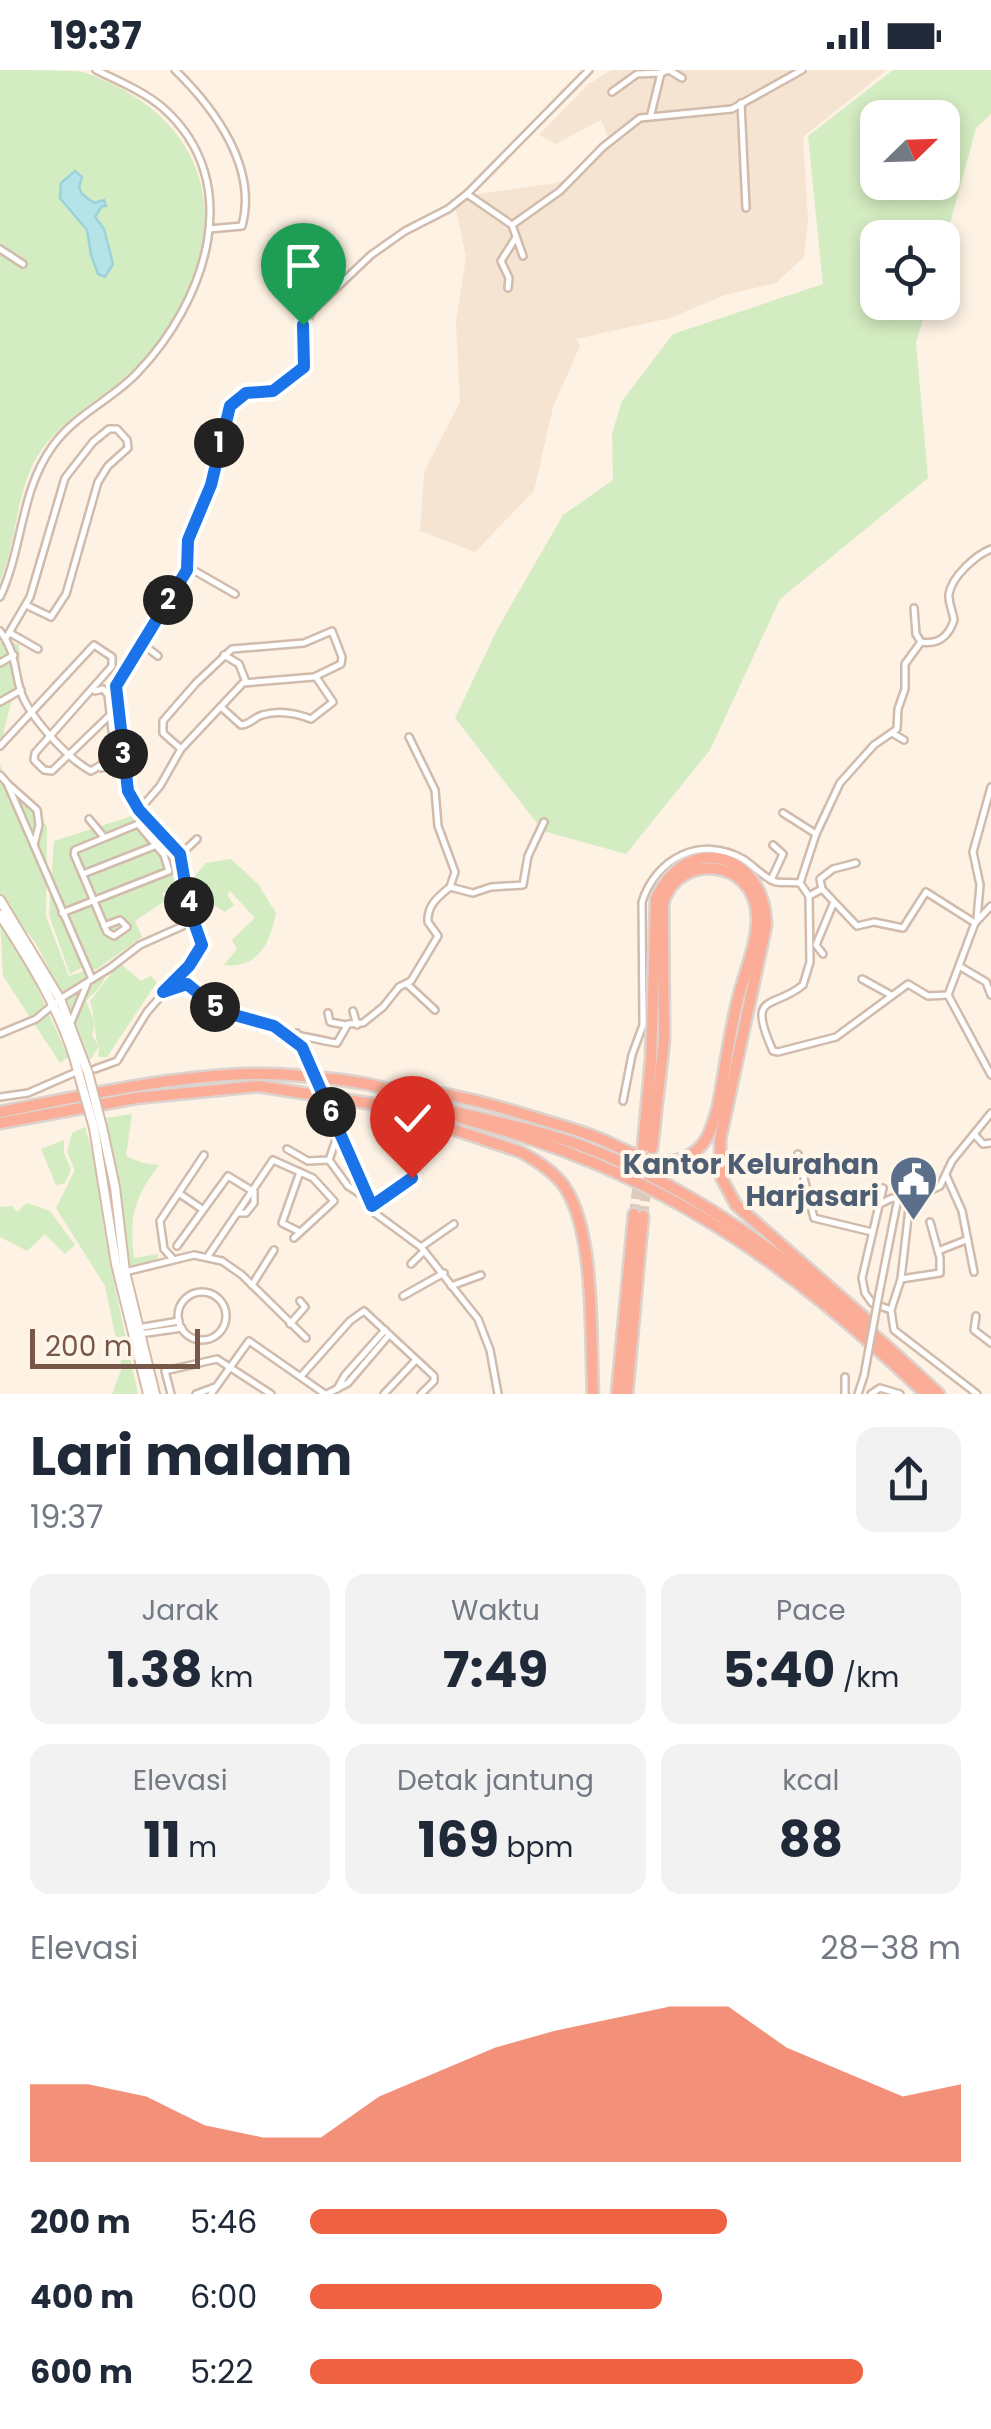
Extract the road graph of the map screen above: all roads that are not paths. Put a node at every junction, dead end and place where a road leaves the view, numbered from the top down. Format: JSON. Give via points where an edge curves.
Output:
{"nodes":[{"id":1,"x":96,"y":70,"type":"edge"},
{"id":2,"x":175,"y":70,"type":"edge"},
{"id":3,"x":588,"y":70,"type":"edge"},
{"id":4,"x":802,"y":70,"type":"edge"},
{"id":5,"x":662,"y":72,"type":"edge"},
{"id":6,"x":682,"y":78,"type":"dead end"},
{"id":7,"x":612,"y":92,"type":"dead end"},
{"id":8,"x":741,"y":103,"type":"junction"},
{"id":9,"x":652,"y":114,"type":"junction"},
{"id":10,"x":467,"y":194,"type":"junction"},
{"id":11,"x":746,"y":208,"type":"dead end"},
{"id":12,"x":512,"y":225,"type":"junction"},
{"id":13,"x":209,"y":229,"type":"junction"},
{"id":14,"x":515,"y":239,"type":"junction"},
{"id":15,"x":0,"y":249,"type":"edge"},
{"id":16,"x":523,"y":256,"type":"dead end"},
{"id":17,"x":23,"y":264,"type":"dead end"},
{"id":18,"x":508,"y":288,"type":"dead end"},
{"id":19,"x":991,"y":549,"type":"edge"},
{"id":20,"x":188,"y":567,"type":"junction"},
{"id":21,"x":235,"y":594,"type":"dead end"},
{"id":22,"x":0,"y":597,"type":"edge"},
{"id":23,"x":26,"y":606,"type":"junction"},
{"id":24,"x":914,"y":608,"type":"dead end"},
{"id":25,"x":0,"y":631,"type":"edge"},
{"id":26,"x":8,"y":636,"type":"junction"},
{"id":27,"x":921,"y":642,"type":"junction"},
{"id":28,"x":142,"y":644,"type":"junction"},
{"id":29,"x":242,"y":647,"type":"junction"},
{"id":30,"x":38,"y":649,"type":"dead end"},
{"id":31,"x":224,"y":655,"type":"junction"},
{"id":32,"x":14,"y":656,"type":"junction"},
{"id":33,"x":158,"y":656,"type":"dead end"},
{"id":34,"x":0,"y":663,"type":"edge"},
{"id":35,"x":238,"y":664,"type":"junction"},
{"id":36,"x":316,"y":676,"type":"junction"},
{"id":37,"x":246,"y":682,"type":"junction"},
{"id":38,"x":21,"y":690,"type":"junction"},
{"id":39,"x":91,"y":692,"type":"junction"},
{"id":40,"x":0,"y":702,"type":"edge"},
{"id":41,"x":221,"y":707,"type":"junction"},
{"id":42,"x":30,"y":712,"type":"junction"},
{"id":43,"x":110,"y":716,"type":"junction"},
{"id":44,"x":892,"y":733,"type":"junction"},
{"id":45,"x":52,"y":737,"type":"junction"},
{"id":46,"x":409,"y":737,"type":"dead end"},
{"id":47,"x":904,"y":740,"type":"dead end"},
{"id":48,"x":0,"y":746,"type":"edge"},
{"id":49,"x":182,"y":748,"type":"junction"},
{"id":50,"x":70,"y":752,"type":"junction"},
{"id":51,"x":0,"y":775,"type":"edge"},
{"id":52,"x":7,"y":783,"type":"junction"},
{"id":53,"x":991,"y":787,"type":"edge"},
{"id":54,"x":139,"y":810,"type":"junction"},
{"id":55,"x":782,"y":813,"type":"dead end"},
{"id":56,"x":90,"y":819,"type":"dead end"},
{"id":57,"x":544,"y":822,"type":"dead end"},
{"id":58,"x":816,"y":834,"type":"junction"},
{"id":59,"x":103,"y":836,"type":"junction"},
{"id":60,"x":197,"y":839,"type":"dead end"},
{"id":61,"x":773,"y":844,"type":"dead end"},
{"id":62,"x":157,"y":845,"type":"junction"},
{"id":63,"x":34,"y":846,"type":"junction"},
{"id":64,"x":180,"y":854,"type":"junction"},
{"id":65,"x":856,"y":862,"type":"dead end"},
{"id":66,"x":83,"y":874,"type":"junction"},
{"id":67,"x":771,"y":880,"type":"junction"},
{"id":68,"x":800,"y":883,"type":"junction"},
{"id":69,"x":450,"y":887,"type":"junction"},
{"id":70,"x":822,"y":890,"type":"junction"},
{"id":71,"x":809,"y":896,"type":"junction"},
{"id":72,"x":0,"y":900,"type":"edge"},
{"id":73,"x":95,"y":900,"type":"junction"},
{"id":74,"x":833,"y":904,"type":"junction"},
{"id":75,"x":991,"y":907,"type":"edge"},
{"id":76,"x":62,"y":912,"type":"junction"},
{"id":77,"x":0,"y":915,"type":"edge"},
{"id":78,"x":194,"y":921,"type":"junction"},
{"id":79,"x":976,"y":921,"type":"junction"},
{"id":80,"x":104,"y":926,"type":"dead end"},
{"id":81,"x":823,"y":954,"type":"dead end"},
{"id":82,"x":959,"y":966,"type":"junction"},
{"id":83,"x":862,"y":979,"type":"dead end"},
{"id":84,"x":89,"y":981,"type":"junction"},
{"id":85,"x":47,"y":984,"type":"junction"},
{"id":86,"x":407,"y":984,"type":"junction"},
{"id":87,"x":163,"y":992,"type":"junction"},
{"id":88,"x":891,"y":995,"type":"junction"},
{"id":89,"x":948,"y":995,"type":"junction"},
{"id":90,"x":991,"y":995,"type":"edge"},
{"id":91,"x":56,"y":1002,"type":"junction"},
{"id":92,"x":434,"y":1010,"type":"dead end"},
{"id":93,"x":353,"y":1011,"type":"dead end"},
{"id":94,"x":328,"y":1012,"type":"dead end"},
{"id":95,"x":348,"y":1024,"type":"junction"},
{"id":96,"x":358,"y":1025,"type":"junction"},
{"id":97,"x":68,"y":1028,"type":"junction"},
{"id":98,"x":297,"y":1033,"type":"junction"},
{"id":99,"x":0,"y":1034,"type":"edge"},
{"id":100,"x":286,"y":1034,"type":"junction"},
{"id":101,"x":302,"y":1047,"type":"junction"},
{"id":102,"x":84,"y":1072,"type":"junction"},
{"id":103,"x":991,"y":1075,"type":"edge"},
{"id":104,"x":382,"y":1087,"type":"junction"},
{"id":105,"x":154,"y":1090,"type":"junction"},
{"id":106,"x":136,"y":1092,"type":"junction"},
{"id":107,"x":0,"y":1098,"type":"edge"},
{"id":108,"x":622,"y":1101,"type":"dead end"},
{"id":109,"x":380,"y":1105,"type":"junction"},
{"id":110,"x":0,"y":1112,"type":"edge"},
{"id":111,"x":991,"y":1113,"type":"edge"},
{"id":112,"x":0,"y":1123,"type":"edge"},
{"id":113,"x":497,"y":1123,"type":"junction"},
{"id":114,"x":98,"y":1127,"type":"junction"},
{"id":115,"x":338,"y":1130,"type":"junction"},
{"id":116,"x":974,"y":1134,"type":"junction"},
{"id":117,"x":991,"y":1142,"type":"edge"},
{"id":118,"x":286,"y":1149,"type":"dead end"},
{"id":119,"x":591,"y":1154,"type":"junction"},
{"id":120,"x":798,"y":1154,"type":"dead end"},
{"id":121,"x":204,"y":1155,"type":"dead end"},
{"id":122,"x":329,"y":1160,"type":"junction"},
{"id":123,"x":300,"y":1172,"type":"junction"},
{"id":124,"x":946,"y":1174,"type":"junction"},
{"id":125,"x":412,"y":1178,"type":"dead end"},
{"id":126,"x":883,"y":1188,"type":"dead end"},
{"id":127,"x":254,"y":1192,"type":"junction"},
{"id":128,"x":178,"y":1194,"type":"junction"},
{"id":129,"x":898,"y":1198,"type":"junction"},
{"id":130,"x":910,"y":1200,"type":"junction"},
{"id":131,"x":370,"y":1203,"type":"junction"},
{"id":132,"x":880,"y":1204,"type":"junction"},
{"id":133,"x":202,"y":1209,"type":"junction"},
{"id":134,"x":930,"y":1222,"type":"dead end"},
{"id":135,"x":454,"y":1224,"type":"dead end"},
{"id":136,"x":300,"y":1232,"type":"junction"},
{"id":137,"x":872,"y":1232,"type":"junction"},
{"id":138,"x":294,"y":1238,"type":"dead end"},
{"id":139,"x":966,"y":1240,"type":"junction"},
{"id":140,"x":177,"y":1246,"type":"dead end"},
{"id":141,"x":423,"y":1249,"type":"junction"},
{"id":142,"x":274,"y":1250,"type":"dead end"},
{"id":143,"x":938,"y":1250,"type":"junction"},
{"id":144,"x":208,"y":1256,"type":"junction"},
{"id":145,"x":173,"y":1259,"type":"junction"},
{"id":146,"x":412,"y":1264,"type":"dead end"},
{"id":147,"x":125,"y":1272,"type":"junction"},
{"id":148,"x":974,"y":1272,"type":"dead end"},
{"id":149,"x":444,"y":1273,"type":"junction"},
{"id":150,"x":480,"y":1275,"type":"dead end"},
{"id":151,"x":901,"y":1279,"type":"junction"},
{"id":152,"x":252,"y":1285,"type":"junction"},
{"id":153,"x":451,"y":1286,"type":"junction"},
{"id":154,"x":402,"y":1296,"type":"dead end"},
{"id":155,"x":300,"y":1300,"type":"dead end"},
{"id":156,"x":891,"y":1310,"type":"junction"},
{"id":157,"x":976,"y":1316,"type":"dead end"},
{"id":158,"x":180,"y":1324,"type":"junction"},
{"id":159,"x":290,"y":1324,"type":"junction"},
{"id":160,"x":136,"y":1332,"type":"junction"},
{"id":161,"x":387,"y":1332,"type":"junction"},
{"id":162,"x":306,"y":1338,"type":"dead end"},
{"id":163,"x":991,"y":1343,"type":"edge"},
{"id":164,"x":889,"y":1348,"type":"junction"},
{"id":165,"x":417,"y":1359,"type":"junction"},
{"id":166,"x":230,"y":1366,"type":"junction"},
{"id":167,"x":302,"y":1375,"type":"junction"},
{"id":168,"x":845,"y":1377,"type":"dead end"},
{"id":169,"x":340,"y":1386,"type":"junction"},
{"id":170,"x":213,"y":1392,"type":"edge"},
{"id":171,"x":152,"y":1394,"type":"edge"},
{"id":172,"x":172,"y":1394,"type":"edge"},
{"id":173,"x":196,"y":1394,"type":"edge"},
{"id":174,"x":271,"y":1394,"type":"edge"},
{"id":175,"x":326,"y":1394,"type":"edge"},
{"id":176,"x":353,"y":1394,"type":"edge"},
{"id":177,"x":384,"y":1394,"type":"edge"},
{"id":178,"x":422,"y":1394,"type":"edge"},
{"id":179,"x":498,"y":1394,"type":"edge"},
{"id":180,"x":593,"y":1394,"type":"edge"},
{"id":181,"x":617,"y":1394,"type":"edge"},
{"id":182,"x":627,"y":1394,"type":"edge"},
{"id":183,"x":845,"y":1394,"type":"edge"},
{"id":184,"x":858,"y":1394,"type":"edge"},
{"id":185,"x":871,"y":1394,"type":"edge"},
{"id":186,"x":900,"y":1394,"type":"edge"},
{"id":187,"x":926,"y":1394,"type":"edge"},
{"id":188,"x":939,"y":1394,"type":"edge"},
{"id":189,"x":977,"y":1394,"type":"edge"}],
"edges":[{"from":1,"to":13,"type":"street","via":[[150,98],[182,129],[206,181]]},
{"from":2,"to":13,"type":"street","via":[[224,130],[243,183],[242,226]]},
{"from":3,"to":10,"type":"street"},
{"from":4,"to":8,"type":"street"},
{"from":5,"to":6,"type":"street"},
{"from":5,"to":7,"type":"street","via":[[637,74]]},
{"from":5,"to":9,"type":"street"},
{"from":8,"to":9,"type":"street","via":[[720,111]]},
{"from":8,"to":11,"type":"street"},
{"from":9,"to":12,"type":"street","via":[[612,139],[560,191]]},
{"from":10,"to":12,"type":"street"},
{"from":10,"to":20,"type":"street","via":[[371,255],[314,309],[302,327],[301,370],[273,391],[234,400],[188,540]]},
{"from":12,"to":14,"type":"street"},
{"from":13,"to":22,"type":"street","via":[[198,281],[166,338],[134,376],[67,429],[44,460]]},
{"from":14,"to":16,"type":"street"},
{"from":14,"to":18,"type":"street","via":[[500,262]]},
{"from":15,"to":17,"type":"street"},
{"from":19,"to":27,"type":"street","via":[[952,586],[954,620],[946,635]]},
{"from":20,"to":21,"type":"street"},
{"from":20,"to":28,"type":"street"},
{"from":23,"to":23,"type":"street","via":[[65,478],[93,442],[117,429],[128,448],[98,482],[66,594],[51,616]]},
{"from":23,"to":26,"type":"street"},
{"from":24,"to":27,"type":"street"},
{"from":25,"to":26,"type":"street"},
{"from":26,"to":30,"type":"street"},
{"from":26,"to":32,"type":"street"},
{"from":27,"to":44,"type":"street","via":[[906,664]]},
{"from":28,"to":33,"type":"street"},
{"from":28,"to":54,"type":"street","via":[[116,686],[128,787]]},
{"from":29,"to":31,"type":"street"},
{"from":29,"to":35,"type":"street"},
{"from":29,"to":36,"type":"street","via":[[304,642],[330,630],[342,662]]},
{"from":31,"to":35,"type":"street"},
{"from":31,"to":49,"type":"street","via":[[163,722],[162,733]]},
{"from":32,"to":34,"type":"street"},
{"from":32,"to":38,"type":"street"},
{"from":35,"to":37,"type":"street"},
{"from":36,"to":37,"type":"street"},
{"from":36,"to":41,"type":"street","via":[[334,700],[311,719],[264,714],[241,725]]},
{"from":37,"to":41,"type":"street"},
{"from":38,"to":40,"type":"street"},
{"from":38,"to":42,"type":"street"},
{"from":39,"to":42,"type":"street","via":[[114,662],[96,645]]},
{"from":39,"to":43,"type":"street","via":[[106,692]]},
{"from":39,"to":45,"type":"street"},
{"from":41,"to":49,"type":"street"},
{"from":42,"to":45,"type":"street"},
{"from":42,"to":48,"type":"street"},
{"from":43,"to":50,"type":"street"},
{"from":43,"to":50,"type":"street","via":[[114,749],[98,768],[89,770]]},
{"from":44,"to":47,"type":"street"},
{"from":44,"to":58,"type":"street","via":[[840,783]]},
{"from":45,"to":50,"type":"street"},
{"from":45,"to":50,"type":"street","via":[[34,755],[44,770],[52,771]]},
{"from":46,"to":69,"type":"street","via":[[435,790],[438,826],[454,872]]},
{"from":49,"to":54,"type":"street"},
{"from":51,"to":52,"type":"street"},
{"from":52,"to":63,"type":"street"},
{"from":52,"to":63,"type":"street","via":[[37,810]]},
{"from":53,"to":79,"type":"street","via":[[973,852],[980,885]]},
{"from":54,"to":64,"type":"street"},
{"from":55,"to":58,"type":"street"},
{"from":56,"to":59,"type":"street"},
{"from":57,"to":69,"type":"street","via":[[524,885],[473,893]]},
{"from":58,"to":68,"type":"street"},
{"from":59,"to":62,"type":"street","via":[[136,824]]},
{"from":59,"to":66,"type":"street","via":[[74,850]]},
{"from":60,"to":64,"type":"street"},
{"from":61,"to":67,"type":"street","via":[[783,854]]},
{"from":62,"to":66,"type":"street"},
{"from":62,"to":73,"type":"street","via":[[169,871]]},
{"from":63,"to":76,"type":"street"},
{"from":64,"to":78,"type":"street"},
{"from":65,"to":70,"type":"street","via":[[828,871],[820,879]]},
{"from":66,"to":73,"type":"street"},
{"from":67,"to":68,"type":"street"},
{"from":67,"to":108,"type":"street","via":[[742,858],[701,850],[670,860],[647,886],[641,918],[643,1025]]},
{"from":68,"to":71,"type":"street"},
{"from":69,"to":86,"type":"street","via":[[431,907],[428,922],[438,936]]},
{"from":70,"to":71,"type":"street"},
{"from":70,"to":74,"type":"street"},
{"from":71,"to":88,"type":"street","via":[[810,962],[802,985],[763,1012],[773,1051],[836,1037]]},
{"from":72,"to":85,"type":"street"},
{"from":73,"to":76,"type":"street"},
{"from":73,"to":80,"type":"street"},
{"from":74,"to":79,"type":"street","via":[[857,926],[902,928],[926,892]]},
{"from":74,"to":81,"type":"street","via":[[816,945]]},
{"from":75,"to":79,"type":"street"},
{"from":76,"to":84,"type":"street"},
{"from":77,"to":85,"type":"street"},
{"from":78,"to":84,"type":"street","via":[[147,941]]},
{"from":78,"to":87,"type":"street","via":[[202,948]]},
{"from":79,"to":82,"type":"street"},
{"from":82,"to":89,"type":"street"},
{"from":82,"to":90,"type":"street","via":[[986,982]]},
{"from":83,"to":88,"type":"street"},
{"from":84,"to":91,"type":"street"},
{"from":84,"to":97,"type":"street"},
{"from":85,"to":91,"type":"street"},
{"from":86,"to":92,"type":"street"},
{"from":86,"to":96,"type":"street"},
{"from":87,"to":100,"type":"street","via":[[187,984],[228,1014]]},
{"from":87,"to":102,"type":"street","via":[[117,1061]]},
{"from":88,"to":89,"type":"street","via":[[908,984],[928,996]]},
{"from":89,"to":103,"type":"street"},
{"from":91,"to":97,"type":"street"},
{"from":91,"to":99,"type":"street","via":[[26,1025]]},
{"from":93,"to":96,"type":"street"},
{"from":94,"to":95,"type":"street","via":[[333,1024]]},
{"from":95,"to":96,"type":"street"},
{"from":95,"to":98,"type":"street","via":[[335,1044]]},
{"from":97,"to":102,"type":"street"},
{"from":98,"to":100,"type":"street"},
{"from":98,"to":101,"type":"street"},
{"from":100,"to":101,"type":"street"},
{"from":101,"to":115,"type":"street","bridge":true},
{"from":102,"to":107,"type":"street"},
{"from":102,"to":114,"type":"street","bridge":true},
{"from":104,"to":105,"type":"highway","via":[[250,1074]]},
{"from":104,"to":113,"type":"highway"},
{"from":104,"to":164,"type":"highway","via":[[420,1088],[497,1106],[666,1162],[693,1154],[709,1136],[718,1106],[757,916],[746,882],[724,868],[686,873],[666,893],[664,1040],[647,1147],[656,899],[679,866],[727,860],[756,882],[766,926],[720,1140],[723,1185],[736,1206],[847,1299]]},
{"from":105,"to":106,"type":"highway"},
{"from":105,"to":109,"type":"highway","via":[[258,1086]]},
{"from":106,"to":110,"type":"highway"},
{"from":106,"to":112,"type":"highway"},
{"from":109,"to":113,"type":"highway"},
{"from":109,"to":180,"type":"highway","via":[[540,1162],[562,1183],[580,1222]]},
{"from":111,"to":116,"type":"street"},
{"from":113,"to":119,"type":"highway"},
{"from":114,"to":147,"type":"street"},
{"from":114,"to":160,"type":"street","via":[[114,1251]]},
{"from":115,"to":122,"type":"street"},
{"from":115,"to":131,"type":"street"},
{"from":116,"to":117,"type":"street","via":[[983,1144]]},
{"from":116,"to":124,"type":"street"},
{"from":118,"to":122,"type":"street","via":[[308,1161]]},
{"from":119,"to":164,"type":"highway","via":[[669,1186],[761,1242]]},
{"from":119,"to":187,"type":"highway","via":[[800,1282]]},
{"from":120,"to":137,"type":"street","via":[[816,1220]]},
{"from":121,"to":128,"type":"street"},
{"from":122,"to":131,"type":"street"},
{"from":123,"to":127,"type":"street","via":[[273,1160]]},
{"from":123,"to":136,"type":"street","via":[[282,1223]]},
{"from":123,"to":136,"type":"street","via":[[334,1203]]},
{"from":124,"to":130,"type":"street","via":[[940,1186]]},
{"from":124,"to":139,"type":"street"},
{"from":125,"to":131,"type":"street"},
{"from":126,"to":132,"type":"street"},
{"from":127,"to":133,"type":"street","via":[[228,1176]]},
{"from":127,"to":144,"type":"street"},
{"from":128,"to":133,"type":"street"},
{"from":128,"to":145,"type":"street","via":[[159,1224]]},
{"from":129,"to":130,"type":"street"},
{"from":129,"to":132,"type":"street"},
{"from":129,"to":184,"type":"street","bridge":true},
{"from":130,"to":151,"type":"street"},
{"from":131,"to":141,"type":"street"},
{"from":132,"to":137,"type":"street"},
{"from":133,"to":140,"type":"street"},
{"from":134,"to":143,"type":"street"},
{"from":135,"to":141,"type":"street"},
{"from":136,"to":138,"type":"street"},
{"from":137,"to":156,"type":"street","via":[[864,1289],[872,1303]]},
{"from":139,"to":143,"type":"street"},
{"from":139,"to":148,"type":"street"},
{"from":141,"to":146,"type":"street"},
{"from":141,"to":149,"type":"street"},
{"from":142,"to":152,"type":"street"},
{"from":143,"to":151,"type":"street","via":[[940,1274]]},
{"from":144,"to":145,"type":"street"},
{"from":144,"to":152,"type":"street"},
{"from":145,"to":147,"type":"street"},
{"from":147,"to":160,"type":"street"},
{"from":149,"to":153,"type":"street"},
{"from":149,"to":154,"type":"street"},
{"from":150,"to":153,"type":"street"},
{"from":151,"to":156,"type":"street"},
{"from":152,"to":159,"type":"street"},
{"from":153,"to":179,"type":"street","via":[[483,1327]]},
{"from":155,"to":159,"type":"street","via":[[305,1307]]},
{"from":156,"to":189,"type":"street","via":[[896,1332]]},
{"from":157,"to":163,"type":"street","via":[[974,1330]]},
{"from":158,"to":158,"type":"street","via":[[180,1307],[196,1293],[218,1298],[225,1310],[214,1336],[200,1340]]},
{"from":158,"to":160,"type":"street"},
{"from":159,"to":162,"type":"street"},
{"from":160,"to":171,"type":"street"},
{"from":161,"to":165,"type":"street"},
{"from":161,"to":167,"type":"street","via":[[361,1312]]},
{"from":161,"to":169,"type":"street"},
{"from":164,"to":188,"type":"highway"},
{"from":165,"to":177,"type":"street"},
{"from":165,"to":178,"type":"street","via":[[434,1378]]},
{"from":166,"to":167,"type":"street","via":[[250,1341]]},
{"from":166,"to":170,"type":"street"},
{"from":166,"to":172,"type":"street","via":[[217,1358],[164,1371]]},
{"from":166,"to":174,"type":"street"},
{"from":167,"to":175,"type":"street"},
{"from":168,"to":183,"type":"street"},
{"from":169,"to":175,"type":"street"},
{"from":169,"to":176,"type":"street"},
{"from":170,"to":173,"type":"street"},
{"from":181,"to":182,"type":"highway","via":[[638,1215]]},
{"from":185,"to":186,"type":"street","via":[[880,1388]]}]}
